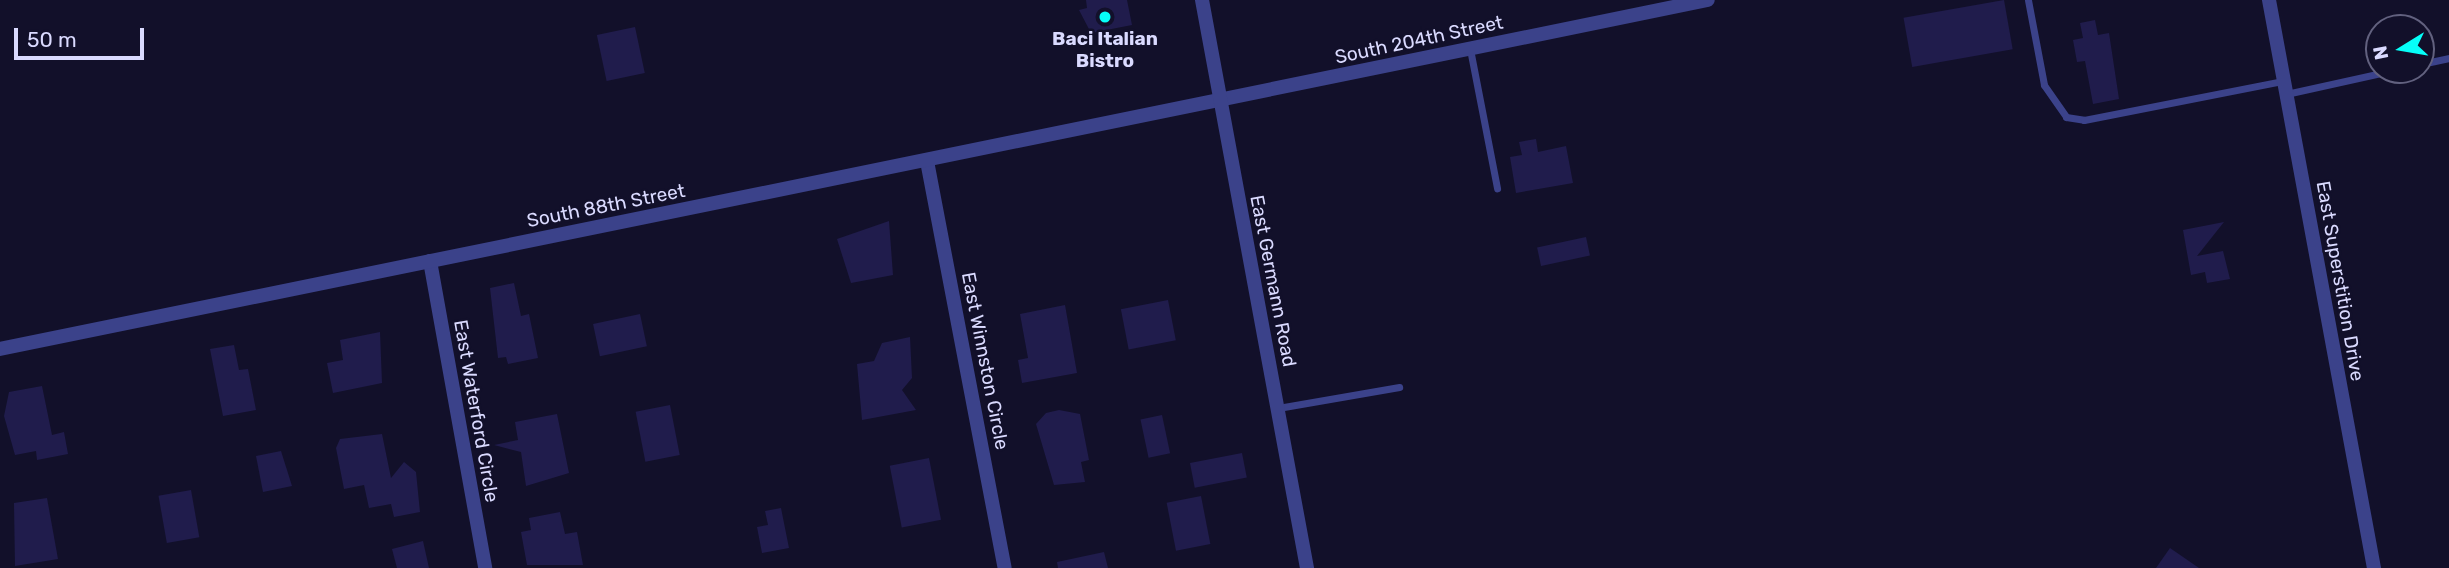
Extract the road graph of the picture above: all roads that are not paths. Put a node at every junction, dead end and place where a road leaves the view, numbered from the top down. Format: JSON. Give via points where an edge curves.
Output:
{"nodes":[{"id":1,"x":1202,"y":0,"type":"edge"},
{"id":2,"x":1708,"y":0,"type":"edge"},
{"id":3,"x":2028,"y":0,"type":"edge"},
{"id":4,"x":2269,"y":0,"type":"edge"},
{"id":5,"x":1469,"y":49,"type":"junction"},
{"id":6,"x":2365,"y":75,"type":"edge"},
{"id":7,"x":2285,"y":87,"type":"junction"},
{"id":8,"x":1220,"y":100,"type":"junction"},
{"id":9,"x":927,"y":161,"type":"junction"},
{"id":10,"x":1497,"y":188,"type":"dead end"},
{"id":11,"x":430,"y":261,"type":"junction"},
{"id":12,"x":0,"y":349,"type":"edge"},
{"id":13,"x":1399,"y":387,"type":"dead end"},
{"id":14,"x":1278,"y":408,"type":"junction"},
{"id":15,"x":485,"y":568,"type":"edge"},
{"id":16,"x":1005,"y":568,"type":"edge"},
{"id":17,"x":1307,"y":568,"type":"edge"},
{"id":18,"x":2374,"y":568,"type":"edge"}],
"edges":[{"from":1,"to":8,"type":"street","name":"East Germann Road"},
{"from":2,"to":5,"type":"street","name":"South 204th Street"},
{"from":3,"to":7,"type":"lane","via":[[2044,85],[2066,117],[2084,120]]},
{"from":4,"to":7,"type":"street","name":"East Superstition Drive"},
{"from":5,"to":8,"type":"street","name":"South 204th Street"},
{"from":5,"to":10,"type":"lane"},
{"from":6,"to":7,"type":"lane"},
{"from":7,"to":18,"type":"street","name":"East Superstition Drive"},
{"from":8,"to":9,"type":"street","name":"South 88th Street"},
{"from":8,"to":14,"type":"street","name":"East Germann Road"},
{"from":9,"to":11,"type":"street","name":"South 88th Street"},
{"from":9,"to":16,"type":"street","name":"East Winnston Circle"},
{"from":11,"to":12,"type":"street","name":"South 88th Street"},
{"from":11,"to":15,"type":"street","name":"East Waterford Circle"},
{"from":13,"to":14,"type":"lane"},
{"from":14,"to":17,"type":"street","name":"East Germann Road"}]}
